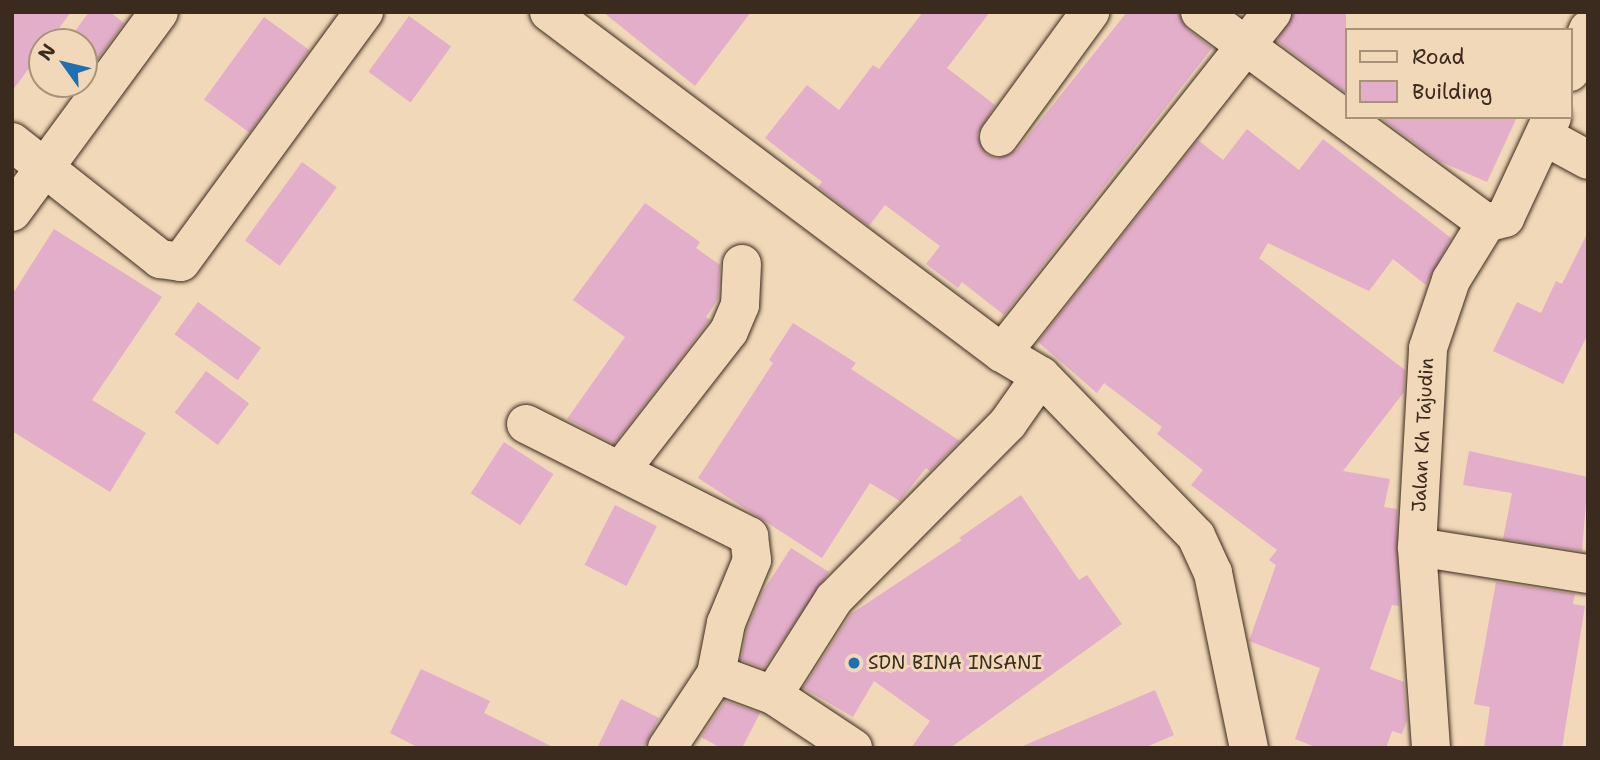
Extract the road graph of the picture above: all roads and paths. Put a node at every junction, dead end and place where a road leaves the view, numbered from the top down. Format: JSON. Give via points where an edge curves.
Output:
{"nodes":[{"id":1,"x":159,"y":12,"type":"edge"},
{"id":2,"x":364,"y":12,"type":"edge"},
{"id":3,"x":549,"y":12,"type":"edge"},
{"id":4,"x":1090,"y":12,"type":"edge"},
{"id":5,"x":1200,"y":12,"type":"edge"},
{"id":6,"x":1272,"y":12,"type":"edge"},
{"id":7,"x":1588,"y":30,"type":"edge"},
{"id":8,"x":1247,"y":46,"type":"junction"},
{"id":9,"x":1572,"y":67,"type":"edge"},
{"id":10,"x":1344,"y":118,"type":"edge"},
{"id":11,"x":1346,"y":119,"type":"edge"},
{"id":12,"x":1548,"y":127,"type":"edge"},
{"id":13,"x":999,"y":137,"type":"dead end"},
{"id":14,"x":12,"y":142,"type":"edge"},
{"id":15,"x":1588,"y":160,"type":"edge"},
{"id":16,"x":45,"y":167,"type":"junction"},
{"id":17,"x":12,"y":212,"type":"edge"},
{"id":18,"x":1486,"y":223,"type":"junction"},
{"id":19,"x":742,"y":264,"type":"dead end"},
{"id":20,"x":1002,"y":353,"type":"junction"},
{"id":21,"x":1038,"y":381,"type":"junction"},
{"id":22,"x":526,"y":424,"type":"dead end"},
{"id":23,"x":621,"y":471,"type":"junction"},
{"id":24,"x":1417,"y":547,"type":"junction"},
{"id":25,"x":1588,"y":574,"type":"edge"},
{"id":26,"x":716,"y":674,"type":"junction"},
{"id":27,"x":773,"y":695,"type":"junction"},
{"id":28,"x":667,"y":748,"type":"edge"},
{"id":29,"x":853,"y":748,"type":"edge"},
{"id":30,"x":1249,"y":748,"type":"edge"},
{"id":31,"x":1431,"y":748,"type":"edge"}],
"edges":[{"from":1,"to":16,"type":"street"},
{"from":2,"to":16,"type":"street","via":[[181,262],[160,259]]},
{"from":3,"to":20,"type":"street"},
{"from":4,"to":13,"type":"street"},
{"from":5,"to":8,"type":"street"},
{"from":6,"to":8,"type":"street"},
{"from":7,"to":9,"type":"street"},
{"from":8,"to":10,"type":"street"},
{"from":8,"to":20,"type":"street"},
{"from":11,"to":18,"type":"street"},
{"from":12,"to":15,"type":"street"},
{"from":12,"to":18,"type":"street","name":"Jalan Kh Tajudin","via":[[1505,218]]},
{"from":14,"to":16,"type":"street"},
{"from":16,"to":17,"type":"street"},
{"from":18,"to":24,"type":"street","name":"Jalan Kh Tajudin","via":[[1451,280],[1428,348]]},
{"from":19,"to":23,"type":"street","via":[[740,305],[729,331]]},
{"from":20,"to":21,"type":"street"},
{"from":21,"to":27,"type":"street","via":[[1008,423],[834,599]]},
{"from":21,"to":30,"type":"street","via":[[1196,536],[1213,573]]},
{"from":22,"to":23,"type":"street"},
{"from":23,"to":26,"type":"street","via":[[749,536],[752,559],[726,623]]},
{"from":24,"to":25,"type":"street"},
{"from":24,"to":31,"type":"street","name":"Jalan Kh Tajudin"},
{"from":26,"to":27,"type":"street"},
{"from":26,"to":28,"type":"street"},
{"from":27,"to":29,"type":"street"}]}
